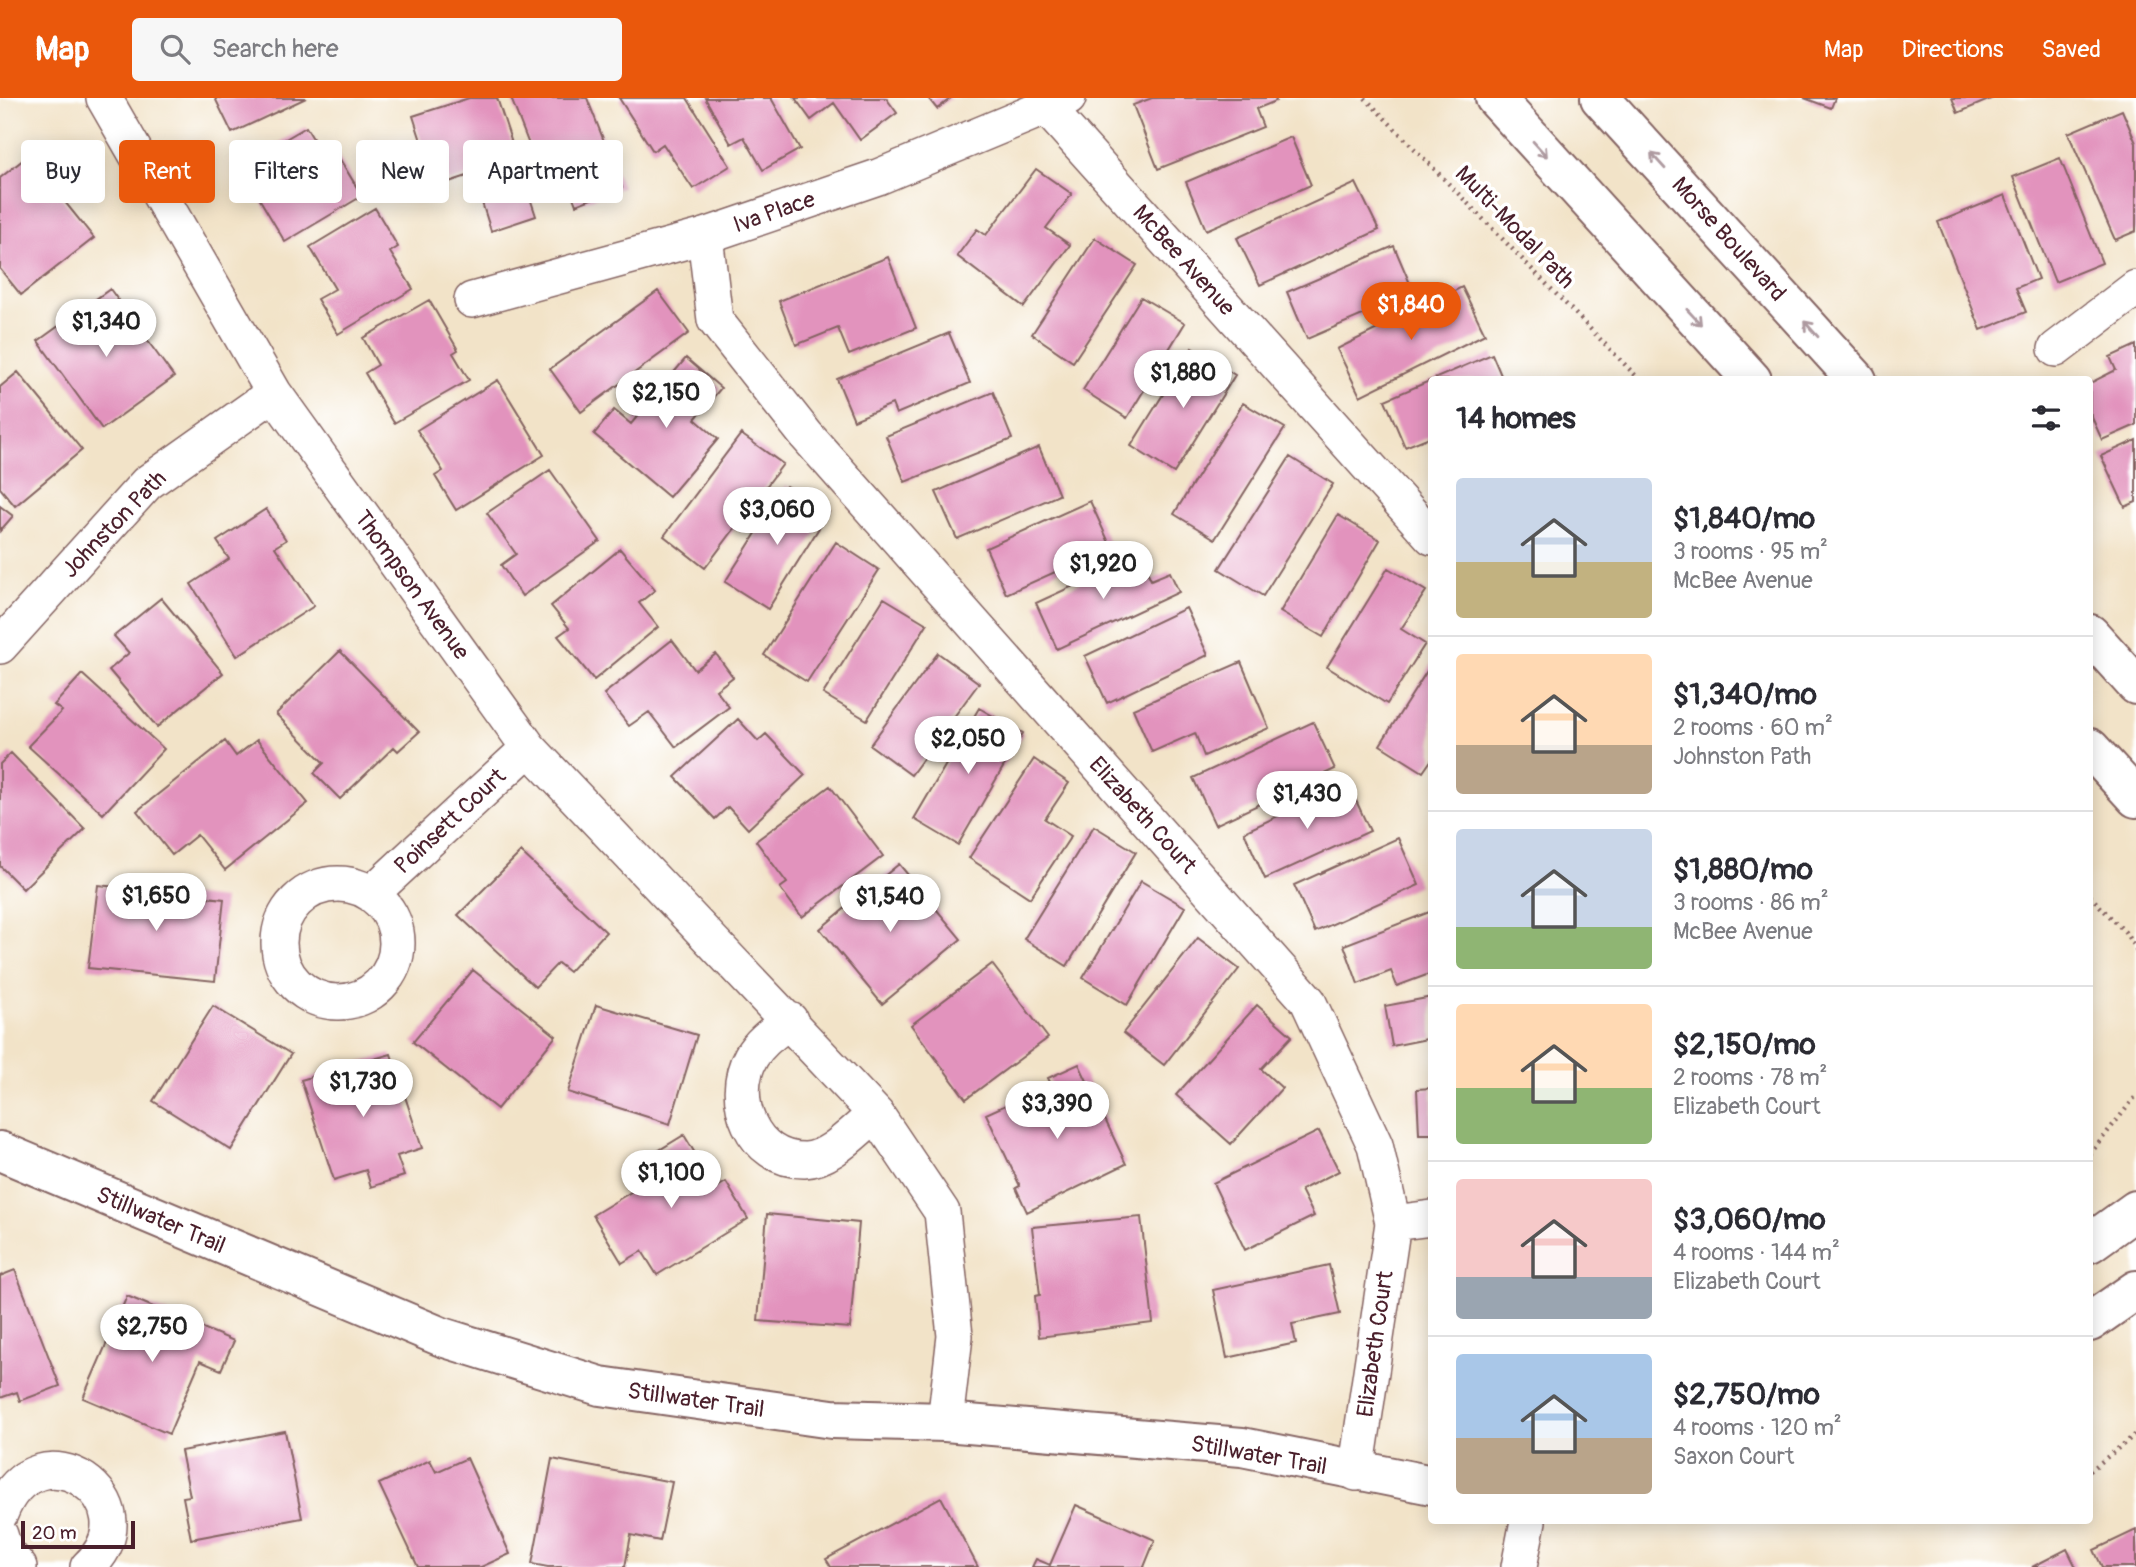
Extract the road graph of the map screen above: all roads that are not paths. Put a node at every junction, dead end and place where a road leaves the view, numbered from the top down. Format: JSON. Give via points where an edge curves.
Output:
{"nodes":[{"id":1,"x":104,"y":98,"type":"edge"},
{"id":2,"x":1495,"y":98,"type":"edge"},
{"id":3,"x":1600,"y":98,"type":"edge"},
{"id":4,"x":1058,"y":103,"type":"edge"},
{"id":5,"x":705,"y":236,"type":"junction"},
{"id":6,"x":2136,"y":288,"type":"edge"},
{"id":7,"x":472,"y":300,"type":"dead end"},
{"id":8,"x":2056,"y":349,"type":"dead end"},
{"id":9,"x":1748,"y":376,"type":"edge"},
{"id":10,"x":1853,"y":376,"type":"edge"},
{"id":11,"x":274,"y":393,"type":"junction"},
{"id":12,"x":1428,"y":532,"type":"edge"},
{"id":13,"x":2093,"y":637,"type":"edge"},
{"id":14,"x":0,"y":646,"type":"edge"},
{"id":15,"x":2136,"y":685,"type":"edge"},
{"id":16,"x":528,"y":748,"type":"junction"},
{"id":17,"x":2093,"y":751,"type":"edge"},
{"id":18,"x":2136,"y":798,"type":"edge"},
{"id":19,"x":371,"y":894,"type":"dead end"},
{"id":20,"x":790,"y":1020,"type":"junction"},
{"id":21,"x":876,"y":1114,"type":"junction"},
{"id":22,"x":0,"y":1151,"type":"edge"},
{"id":23,"x":2136,"y":1209,"type":"edge"},
{"id":24,"x":1428,"y":1219,"type":"edge"},
{"id":25,"x":1393,"y":1223,"type":"junction"},
{"id":26,"x":2093,"y":1241,"type":"edge"},
{"id":27,"x":2136,"y":1290,"type":"edge"},
{"id":28,"x":2093,"y":1320,"type":"edge"},
{"id":29,"x":945,"y":1422,"type":"junction"},
{"id":30,"x":1356,"y":1473,"type":"junction"},
{"id":31,"x":1428,"y":1484,"type":"edge"},
{"id":32,"x":0,"y":1514,"type":"edge"},
{"id":33,"x":1527,"y":1524,"type":"edge"},
{"id":34,"x":0,"y":1535,"type":"edge"},
{"id":35,"x":19,"y":1567,"type":"edge"},
{"id":36,"x":88,"y":1567,"type":"edge"},
{"id":37,"x":1519,"y":1567,"type":"edge"}],
"edges":[{"from":1,"to":11,"type":"street","name":"Thompson Avenue"},
{"from":2,"to":9,"type":"street","one_way":true},
{"from":10,"to":3,"type":"street","name":"Morse Boulevard","one_way":true},
{"from":4,"to":5,"type":"street","name":"Iva Place","via":[[878,177]]},
{"from":4,"to":12,"type":"street","name":"McBee Avenue"},
{"from":5,"to":7,"type":"street","name":"Iva Place"},
{"from":5,"to":25,"type":"street","name":"Elizabeth Court","via":[[715,320],[806,435],[1308,1001],[1375,1145]]},
{"from":6,"to":8,"type":"street"},
{"from":11,"to":14,"type":"street","name":"Johnston Path","via":[[147,483]]},
{"from":11,"to":16,"type":"street","name":"Thompson Avenue"},
{"from":13,"to":15,"type":"street"},
{"from":16,"to":19,"type":"street","name":"Poinsett Court"},
{"from":16,"to":20,"type":"street","name":"Thompson Avenue"},
{"from":17,"to":18,"type":"street"},
{"from":20,"to":21,"type":"street","name":"Thompson Avenue"},
{"from":20,"to":21,"type":"street","via":[[765,1039],[742,1079],[740,1099],[761,1142],[783,1156],[806,1160],[828,1153]]},
{"from":21,"to":29,"type":"street","name":"Thompson Avenue","via":[[942,1212],[955,1336]]},
{"from":22,"to":29,"type":"street","name":"Stillwater Trail","via":[[442,1337],[600,1386],[831,1419]]},
{"from":23,"to":26,"type":"street"},
{"from":24,"to":25,"type":"street"},
{"from":25,"to":30,"type":"street","name":"Elizabeth Court"},
{"from":27,"to":28,"type":"street"},
{"from":29,"to":30,"type":"street","name":"Stillwater Trail","via":[[1242,1447]]},
{"from":30,"to":31,"type":"street","name":"Stillwater Trail"},
{"from":32,"to":36,"type":"street","via":[[7,1496],[37,1472],[73,1472],[88,1481],[100,1494],[109,1526],[107,1543]]},
{"from":33,"to":37,"type":"street"},
{"from":34,"to":35,"type":"street","via":[[5,1551]]}]}
